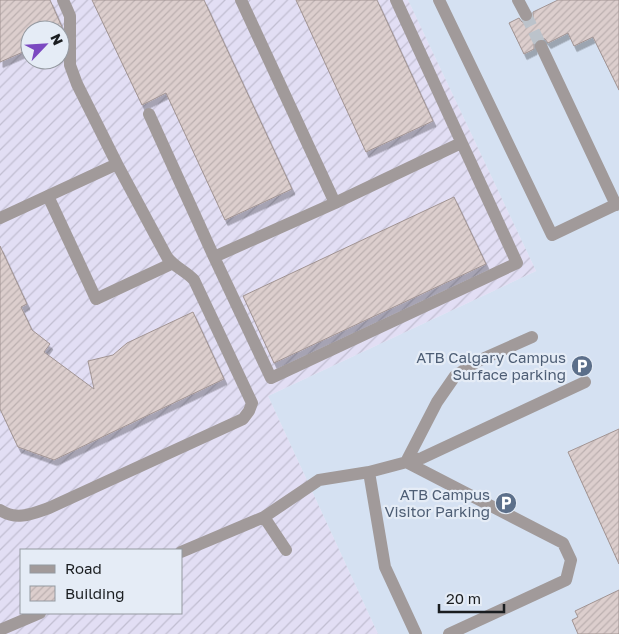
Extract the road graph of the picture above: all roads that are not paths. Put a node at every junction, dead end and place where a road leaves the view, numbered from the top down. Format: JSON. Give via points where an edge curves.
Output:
{"nodes":[{"id":1,"x":63,"y":0,"type":"edge"},
{"id":2,"x":241,"y":0,"type":"edge"},
{"id":3,"x":396,"y":0,"type":"edge"},
{"id":4,"x":439,"y":0,"type":"edge"},
{"id":5,"x":518,"y":0,"type":"edge"},
{"id":6,"x":526,"y":15,"type":"tunnel mouth"},
{"id":7,"x":541,"y":46,"type":"tunnel mouth"},
{"id":8,"x":148,"y":114,"type":"dead end"},
{"id":9,"x":461,"y":143,"type":"junction"},
{"id":10,"x":117,"y":164,"type":"junction"},
{"id":11,"x":48,"y":196,"type":"junction"},
{"id":12,"x":335,"y":203,"type":"junction"},
{"id":13,"x":617,"y":204,"type":"edge"},
{"id":14,"x":0,"y":218,"type":"edge"},
{"id":15,"x":214,"y":257,"type":"junction"},
{"id":16,"x":172,"y":264,"type":"junction"},
{"id":17,"x":532,"y":337,"type":"dead end"},
{"id":18,"x":585,"y":382,"type":"dead end"},
{"id":19,"x":406,"y":462,"type":"junction"},
{"id":20,"x":369,"y":472,"type":"junction"},
{"id":21,"x":0,"y":510,"type":"edge"},
{"id":22,"x":264,"y":517,"type":"junction"},
{"id":23,"x":286,"y":550,"type":"dead end"},
{"id":24,"x":182,"y":552,"type":"edge"},
{"id":25,"x":38,"y":614,"type":"edge"},
{"id":26,"x":0,"y":630,"type":"edge"},
{"id":27,"x":416,"y":634,"type":"edge"},
{"id":28,"x":450,"y":634,"type":"edge"}],
"edges":[{"from":1,"to":10,"type":"street","via":[[70,16],[70,65]]},
{"from":2,"to":12,"type":"street"},
{"from":3,"to":9,"type":"street"},
{"from":4,"to":13,"type":"street","via":[[552,235]]},
{"from":5,"to":6,"type":"street"},
{"from":7,"to":13,"type":"street"},
{"from":8,"to":15,"type":"street"},
{"from":9,"to":12,"type":"street"},
{"from":9,"to":15,"type":"street","via":[[517,264],[271,378]]},
{"from":10,"to":11,"type":"street"},
{"from":10,"to":16,"type":"street"},
{"from":11,"to":14,"type":"street"},
{"from":11,"to":16,"type":"street","via":[[96,299]]},
{"from":12,"to":15,"type":"street"},
{"from":16,"to":21,"type":"street","via":[[194,280],[250,395],[249,411],[243,419],[49,508],[24,516],[8,515]]},
{"from":17,"to":19,"type":"street","via":[[478,361],[455,376],[437,402]]},
{"from":18,"to":19,"type":"street","via":[[422,458]]},
{"from":19,"to":20,"type":"street"},
{"from":19,"to":28,"type":"street","via":[[563,543],[571,560],[566,580]]},
{"from":20,"to":22,"type":"street","via":[[319,480]]},
{"from":20,"to":27,"type":"street","via":[[385,567]]},
{"from":22,"to":23,"type":"street"},
{"from":22,"to":24,"type":"street"},
{"from":25,"to":26,"type":"street"}]}
